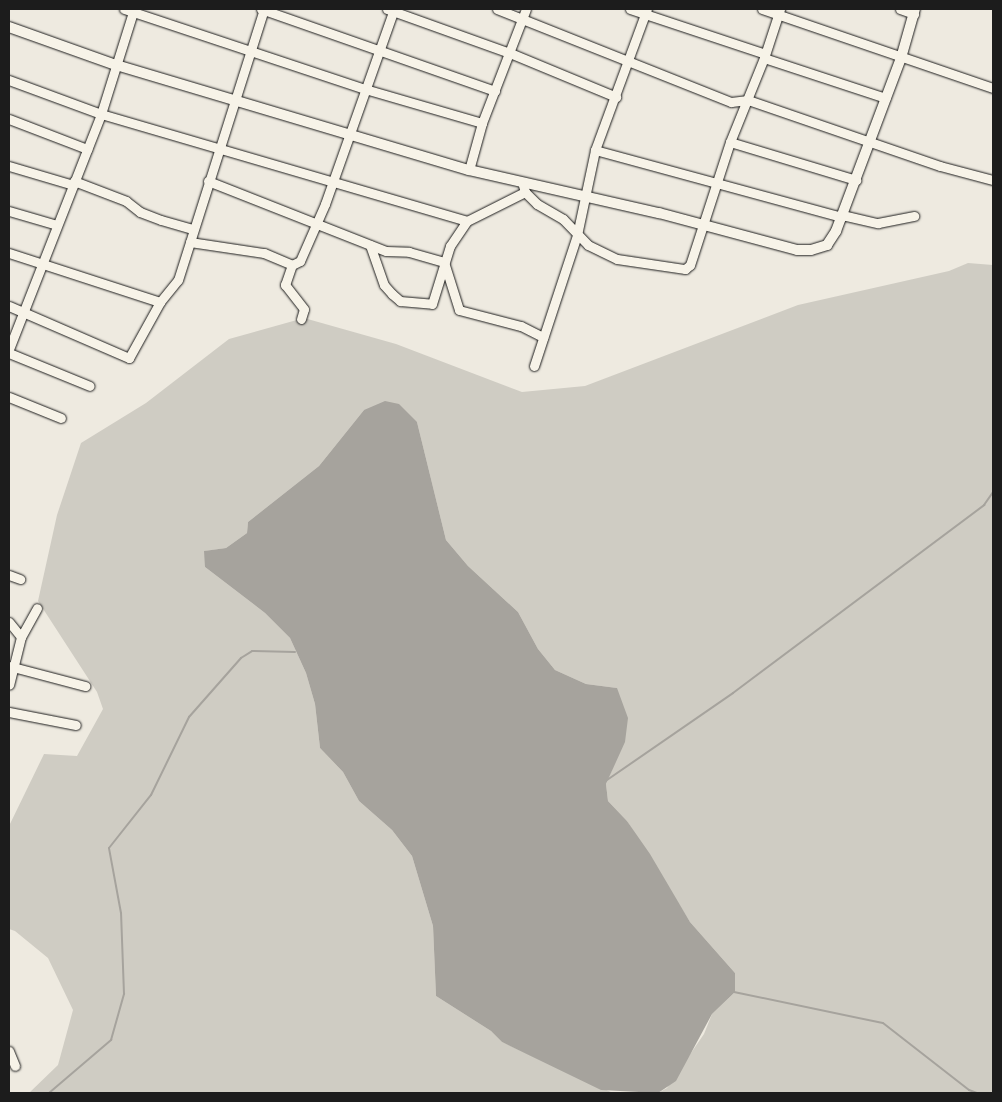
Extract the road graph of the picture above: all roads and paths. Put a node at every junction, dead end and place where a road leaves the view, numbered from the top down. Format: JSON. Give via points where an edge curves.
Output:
{"nodes":[{"id":1,"x":124,"y":9,"type":"edge"},
{"id":2,"x":263,"y":9,"type":"edge"},
{"id":3,"x":498,"y":9,"type":"edge"},
{"id":4,"x":526,"y":9,"type":"edge"},
{"id":5,"x":630,"y":9,"type":"edge"},
{"id":6,"x":762,"y":9,"type":"edge"},
{"id":7,"x":900,"y":9,"type":"edge"},
{"id":8,"x":134,"y":10,"type":"edge"},
{"id":9,"x":391,"y":10,"type":"edge"},
{"id":10,"x":646,"y":11,"type":"edge"},
{"id":11,"x":915,"y":11,"type":"edge"},
{"id":12,"x":779,"y":12,"type":"edge"},
{"id":13,"x":522,"y":20,"type":"junction"},
{"id":14,"x":9,"y":27,"type":"edge"},
{"id":15,"x":377,"y":50,"type":"junction"},
{"id":16,"x":250,"y":52,"type":"junction"},
{"id":17,"x":510,"y":53,"type":"junction"},
{"id":18,"x":765,"y":56,"type":"junction"},
{"id":19,"x":901,"y":58,"type":"junction"},
{"id":20,"x":628,"y":61,"type":"junction"},
{"id":21,"x":116,"y":65,"type":"junction"},
{"id":22,"x":9,"y":80,"type":"edge"},
{"id":23,"x":993,"y":88,"type":"edge"},
{"id":24,"x":365,"y":89,"type":"junction"},
{"id":25,"x":495,"y":92,"type":"junction"},
{"id":26,"x":616,"y":97,"type":"junction"},
{"id":27,"x":886,"y":98,"type":"junction"},
{"id":28,"x":748,"y":100,"type":"junction"},
{"id":29,"x":234,"y":101,"type":"junction"},
{"id":30,"x":100,"y":114,"type":"junction"},
{"id":31,"x":9,"y":119,"type":"edge"},
{"id":32,"x":482,"y":123,"type":"junction"},
{"id":33,"x":350,"y":133,"type":"junction"},
{"id":34,"x":730,"y":142,"type":"junction"},
{"id":35,"x":870,"y":142,"type":"junction"},
{"id":36,"x":87,"y":149,"type":"junction"},
{"id":37,"x":220,"y":150,"type":"junction"},
{"id":38,"x":595,"y":150,"type":"junction"},
{"id":39,"x":9,"y":166,"type":"edge"},
{"id":40,"x":469,"y":170,"type":"junction"},
{"id":41,"x":856,"y":180,"type":"junction"},
{"id":42,"x":993,"y":180,"type":"edge"},
{"id":43,"x":208,"y":181,"type":"junction"},
{"id":44,"x":74,"y":183,"type":"junction"},
{"id":45,"x":330,"y":184,"type":"junction"},
{"id":46,"x":715,"y":184,"type":"junction"},
{"id":47,"x":523,"y":187,"type":"junction"},
{"id":48,"x":584,"y":198,"type":"junction"},
{"id":49,"x":9,"y":211,"type":"edge"},
{"id":50,"x":842,"y":216,"type":"junction"},
{"id":51,"x":914,"y":216,"type":"dead end"},
{"id":52,"x":467,"y":221,"type":"junction"},
{"id":53,"x":316,"y":223,"type":"junction"},
{"id":54,"x":57,"y":225,"type":"junction"},
{"id":55,"x":702,"y":225,"type":"junction"},
{"id":56,"x":193,"y":228,"type":"junction"},
{"id":57,"x":578,"y":235,"type":"junction"},
{"id":58,"x":190,"y":242,"type":"junction"},
{"id":59,"x":370,"y":245,"type":"junction"},
{"id":60,"x":9,"y":253,"type":"edge"},
{"id":61,"x":444,"y":262,"type":"junction"},
{"id":62,"x":43,"y":264,"type":"junction"},
{"id":63,"x":292,"y":265,"type":"junction"},
{"id":64,"x":160,"y":302,"type":"junction"},
{"id":65,"x":9,"y":306,"type":"edge"},
{"id":66,"x":24,"y":312,"type":"junction"},
{"id":67,"x":301,"y":319,"type":"dead end"},
{"id":68,"x":543,"y":337,"type":"junction"},
{"id":69,"x":9,"y":351,"type":"edge"},
{"id":70,"x":534,"y":366,"type":"dead end"},
{"id":71,"x":90,"y":386,"type":"dead end"},
{"id":72,"x":9,"y":397,"type":"edge"},
{"id":73,"x":61,"y":418,"type":"dead end"},
{"id":74,"x":9,"y":575,"type":"edge"},
{"id":75,"x":20,"y":579,"type":"dead end"},
{"id":76,"x":37,"y":608,"type":"dead end"},
{"id":77,"x":9,"y":622,"type":"edge"},
{"id":78,"x":21,"y":637,"type":"junction"},
{"id":79,"x":11,"y":667,"type":"edge"},
{"id":80,"x":9,"y":685,"type":"edge"},
{"id":81,"x":84,"y":686,"type":"dead end"},
{"id":82,"x":9,"y":712,"type":"edge"},
{"id":83,"x":76,"y":725,"type":"dead end"},
{"id":84,"x":9,"y":1051,"type":"edge"},
{"id":85,"x":9,"y":1065,"type":"edge"}],
"edges":[{"from":1,"to":8,"type":"street"},
{"from":2,"to":15,"type":"street"},
{"from":2,"to":16,"type":"street"},
{"from":3,"to":13,"type":"street"},
{"from":4,"to":13,"type":"street"},
{"from":5,"to":10,"type":"street"},
{"from":6,"to":12,"type":"street"},
{"from":7,"to":11,"type":"street"},
{"from":8,"to":16,"type":"street"},
{"from":8,"to":21,"type":"street"},
{"from":9,"to":15,"type":"street"},
{"from":9,"to":17,"type":"street"},
{"from":10,"to":18,"type":"street"},
{"from":10,"to":20,"type":"street"},
{"from":11,"to":19,"type":"street"},
{"from":12,"to":18,"type":"street"},
{"from":12,"to":19,"type":"street"},
{"from":13,"to":17,"type":"street"},
{"from":13,"to":20,"type":"street"},
{"from":14,"to":21,"type":"street"},
{"from":15,"to":24,"type":"street"},
{"from":15,"to":25,"type":"street"},
{"from":16,"to":24,"type":"street"},
{"from":16,"to":29,"type":"street"},
{"from":17,"to":25,"type":"street"},
{"from":17,"to":26,"type":"street"},
{"from":18,"to":27,"type":"street"},
{"from":18,"to":28,"type":"street"},
{"from":19,"to":23,"type":"street"},
{"from":19,"to":27,"type":"street"},
{"from":20,"to":26,"type":"street"},
{"from":20,"to":28,"type":"street","via":[[732,102]]},
{"from":21,"to":29,"type":"street"},
{"from":21,"to":30,"type":"street"},
{"from":22,"to":30,"type":"street"},
{"from":24,"to":32,"type":"street"},
{"from":24,"to":33,"type":"street"},
{"from":25,"to":32,"type":"street"},
{"from":26,"to":38,"type":"street"},
{"from":27,"to":35,"type":"street"},
{"from":28,"to":34,"type":"street"},
{"from":28,"to":35,"type":"street"},
{"from":29,"to":33,"type":"street"},
{"from":29,"to":37,"type":"street"},
{"from":30,"to":36,"type":"street"},
{"from":30,"to":37,"type":"street"},
{"from":31,"to":36,"type":"street"},
{"from":32,"to":40,"type":"street"},
{"from":33,"to":40,"type":"street"},
{"from":33,"to":45,"type":"street"},
{"from":34,"to":41,"type":"street"},
{"from":34,"to":46,"type":"street"},
{"from":35,"to":41,"type":"street"},
{"from":35,"to":42,"type":"street"},
{"from":36,"to":44,"type":"street"},
{"from":37,"to":43,"type":"street"},
{"from":37,"to":45,"type":"street"},
{"from":38,"to":46,"type":"street"},
{"from":38,"to":48,"type":"street"},
{"from":39,"to":44,"type":"street"},
{"from":40,"to":47,"type":"street"},
{"from":41,"to":50,"type":"street"},
{"from":43,"to":53,"type":"street"},
{"from":43,"to":56,"type":"street"},
{"from":44,"to":54,"type":"street"},
{"from":44,"to":56,"type":"street","via":[[126,201],[140,212],[161,220]]},
{"from":45,"to":52,"type":"street"},
{"from":45,"to":53,"type":"street"},
{"from":46,"to":50,"type":"street"},
{"from":46,"to":55,"type":"street"},
{"from":47,"to":48,"type":"street"},
{"from":47,"to":52,"type":"street"},
{"from":47,"to":57,"type":"street","via":[[537,204],[563,219]]},
{"from":48,"to":55,"type":"street"},
{"from":48,"to":57,"type":"street"},
{"from":49,"to":54,"type":"street"},
{"from":50,"to":51,"type":"street","via":[[878,223]]},
{"from":50,"to":55,"type":"street","via":[[826,245],[811,250],[797,250]]},
{"from":52,"to":61,"type":"street","via":[[450,246]]},
{"from":53,"to":59,"type":"street"},
{"from":53,"to":63,"type":"street","via":[[300,261]]},
{"from":54,"to":62,"type":"street"},
{"from":55,"to":57,"type":"street","via":[[690,265],[685,269],[617,259],[588,245]]},
{"from":56,"to":58,"type":"street"},
{"from":57,"to":68,"type":"street"},
{"from":58,"to":63,"type":"street","via":[[264,253]]},
{"from":58,"to":64,"type":"street","via":[[178,280]]},
{"from":59,"to":61,"type":"street"},
{"from":59,"to":61,"type":"street","via":[[384,285],[400,301],[432,304]]},
{"from":60,"to":62,"type":"street"},
{"from":61,"to":68,"type":"street","via":[[459,310],[521,326]]},
{"from":62,"to":64,"type":"street"},
{"from":62,"to":66,"type":"street"},
{"from":63,"to":67,"type":"street","via":[[285,285],[304,310]]},
{"from":64,"to":66,"type":"street","via":[[128,358]]},
{"from":65,"to":66,"type":"street"},
{"from":66,"to":69,"type":"street"},
{"from":68,"to":70,"type":"street"},
{"from":69,"to":71,"type":"street"},
{"from":72,"to":73,"type":"street"},
{"from":74,"to":75,"type":"street"},
{"from":76,"to":78,"type":"street"},
{"from":77,"to":78,"type":"street"},
{"from":78,"to":79,"type":"street"},
{"from":79,"to":80,"type":"street"},
{"from":79,"to":81,"type":"street"},
{"from":82,"to":83,"type":"street"},
{"from":84,"to":85,"type":"street","via":[[15,1066]]}]}
